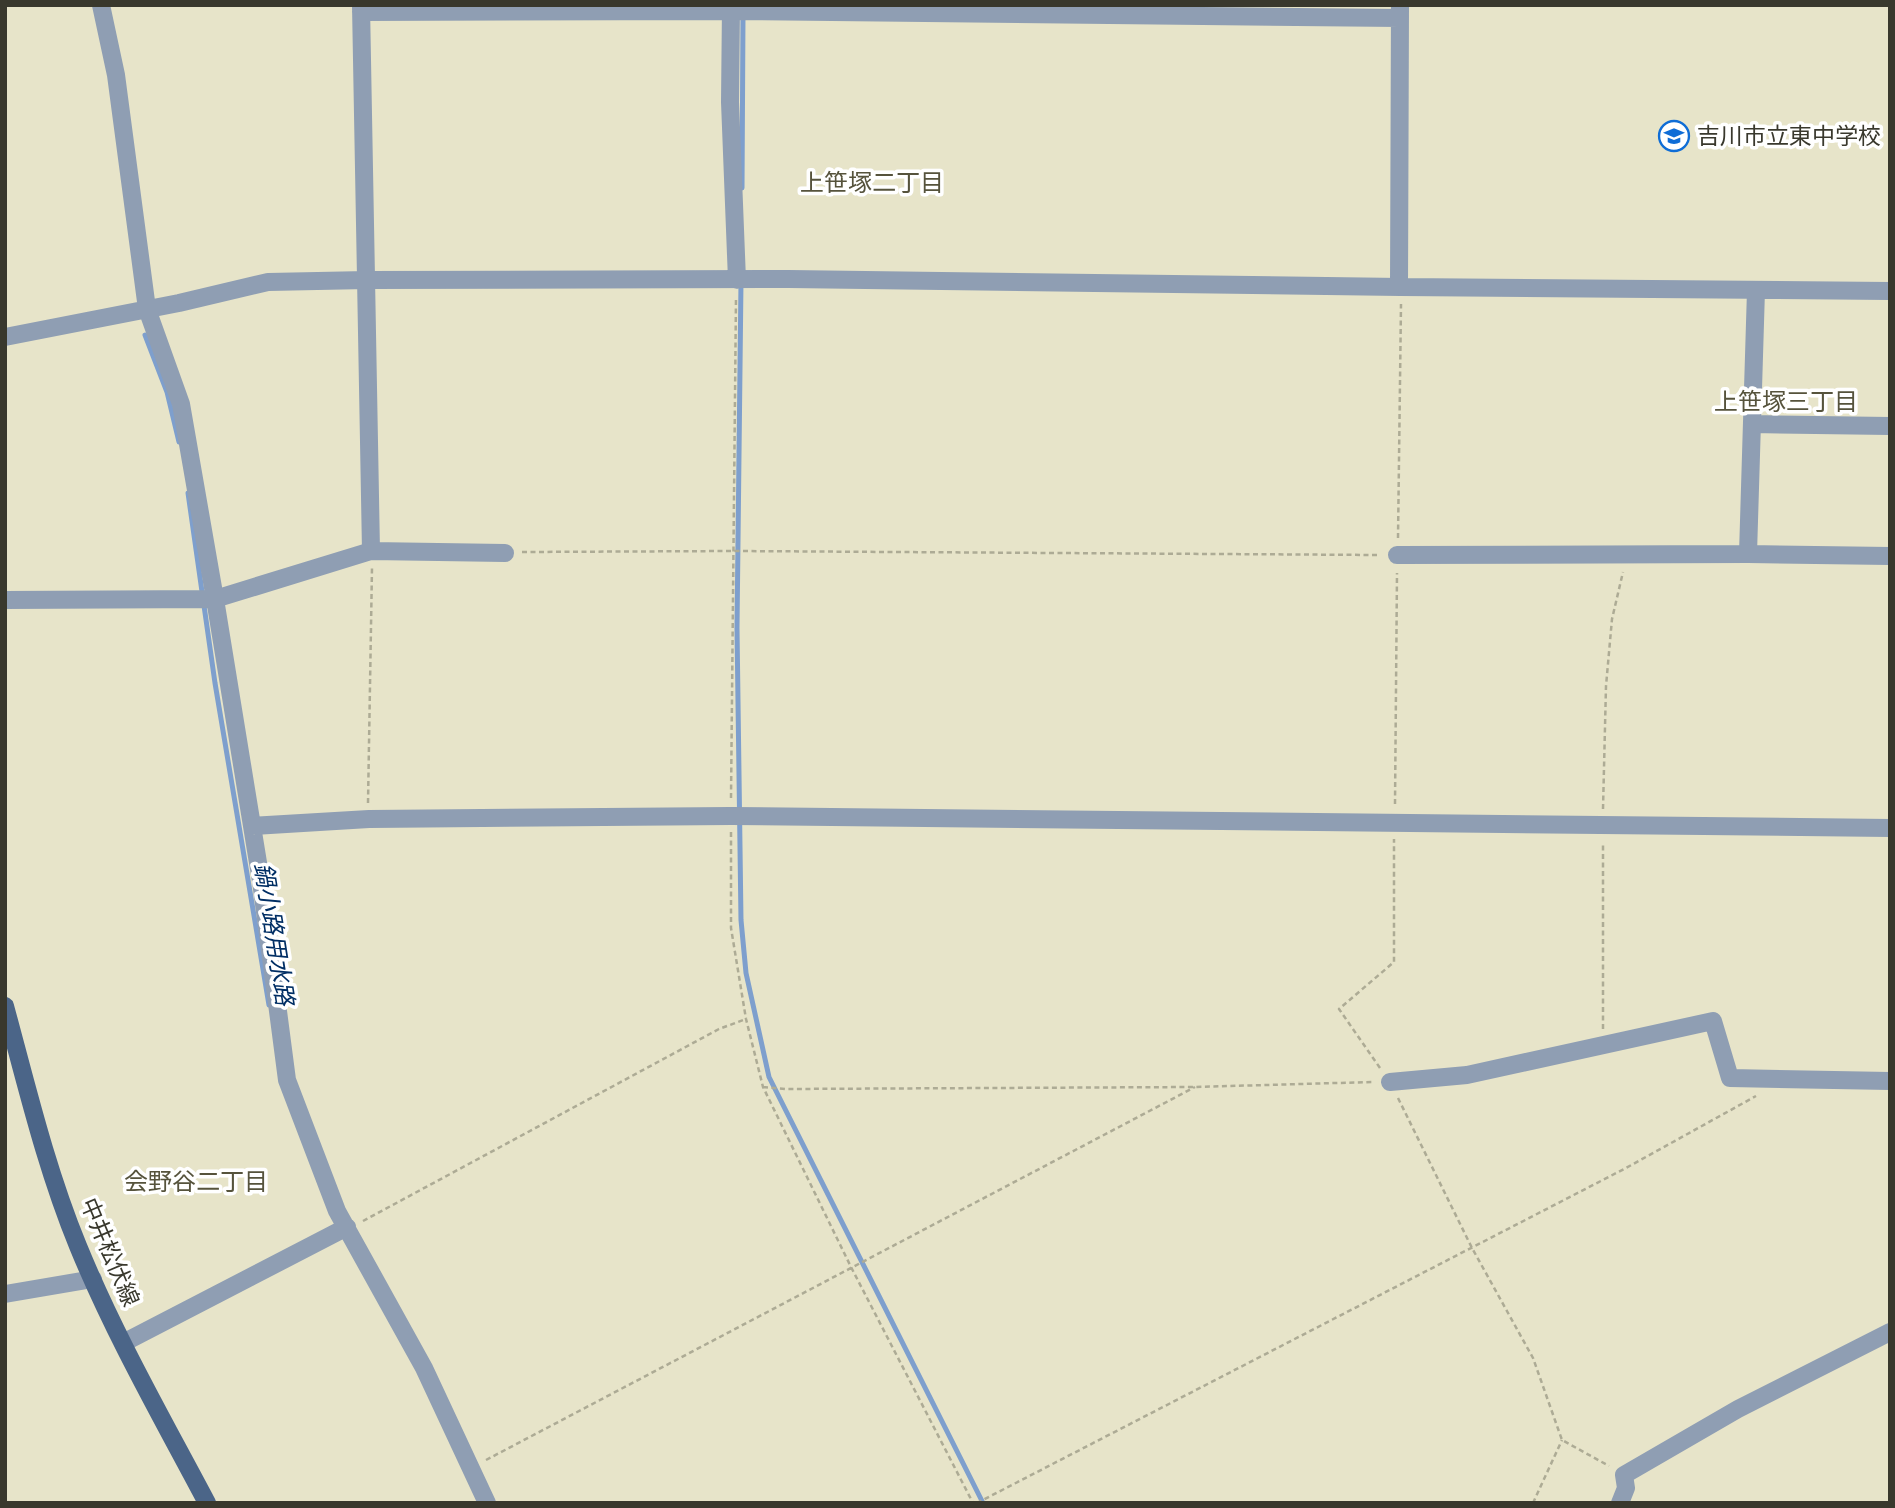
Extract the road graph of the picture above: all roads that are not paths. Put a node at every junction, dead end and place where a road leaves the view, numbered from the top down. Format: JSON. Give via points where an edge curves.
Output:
{"nodes":[{"id":1,"x":101,"y":5,"type":"edge"},
{"id":2,"x":361,"y":8,"type":"edge"},
{"id":3,"x":731,"y":8,"type":"edge"},
{"id":4,"x":1400,"y":12,"type":"edge"},
{"id":5,"x":737,"y":279,"type":"junction"},
{"id":6,"x":368,"y":280,"type":"junction"},
{"id":7,"x":1400,"y":287,"type":"junction"},
{"id":8,"x":1756,"y":290,"type":"junction"},
{"id":9,"x":1890,"y":291,"type":"edge"},
{"id":10,"x":147,"y":309,"type":"junction"},
{"id":11,"x":5,"y":337,"type":"edge"},
{"id":12,"x":1752,"y":425,"type":"junction"},
{"id":13,"x":1890,"y":426,"type":"edge"},
{"id":14,"x":371,"y":551,"type":"junction"},
{"id":15,"x":505,"y":553,"type":"road end"},
{"id":16,"x":1748,"y":554,"type":"junction"},
{"id":17,"x":1397,"y":555,"type":"road end"},
{"id":18,"x":1890,"y":556,"type":"edge"},
{"id":19,"x":215,"y":599,"type":"junction"},
{"id":20,"x":5,"y":600,"type":"edge"},
{"id":21,"x":252,"y":826,"type":"junction"},
{"id":22,"x":1890,"y":828,"type":"edge"},
{"id":23,"x":7,"y":1017,"type":"edge"},
{"id":24,"x":1890,"y":1081,"type":"edge"},
{"id":25,"x":1390,"y":1082,"type":"road end"},
{"id":26,"x":347,"y":1227,"type":"junction"},
{"id":27,"x":93,"y":1279,"type":"junction"},
{"id":28,"x":5,"y":1294,"type":"edge"},
{"id":29,"x":1890,"y":1332,"type":"edge"},
{"id":30,"x":123,"y":1343,"type":"junction"},
{"id":31,"x":207,"y":1503,"type":"edge"},
{"id":32,"x":487,"y":1503,"type":"edge"},
{"id":33,"x":1620,"y":1503,"type":"edge"}],
"edges":[{"from":1,"to":10,"type":"street","via":[[116,75]]},
{"from":2,"to":3,"type":"street"},
{"from":2,"to":6,"type":"street"},
{"from":3,"to":4,"type":"street"},
{"from":3,"to":5,"type":"street"},
{"from":4,"to":7,"type":"street"},
{"from":5,"to":6,"type":"street"},
{"from":5,"to":7,"type":"street"},
{"from":6,"to":10,"type":"street","via":[[268,282]]},
{"from":6,"to":14,"type":"street"},
{"from":7,"to":8,"type":"street"},
{"from":8,"to":9,"type":"street"},
{"from":8,"to":12,"type":"street"},
{"from":10,"to":11,"type":"street"},
{"from":10,"to":19,"type":"street","via":[[181,404]]},
{"from":12,"to":13,"type":"street"},
{"from":12,"to":16,"type":"street"},
{"from":14,"to":15,"type":"street"},
{"from":14,"to":19,"type":"street"},
{"from":16,"to":17,"type":"street"},
{"from":16,"to":18,"type":"street"},
{"from":19,"to":20,"type":"street"},
{"from":19,"to":21,"type":"street"},
{"from":21,"to":22,"type":"street","via":[[369,819],[731,816]]},
{"from":21,"to":26,"type":"street","via":[[288,1080],[337,1212]]},
{"from":23,"to":27,"type":"main road","name":"中井松伏線","via":[[46,1160]]},
{"from":24,"to":25,"type":"street","via":[[1730,1078],[1713,1021],[1451,1078]]},
{"from":26,"to":30,"type":"street"},
{"from":26,"to":32,"type":"street","via":[[424,1368]]},
{"from":27,"to":28,"type":"street"},
{"from":27,"to":30,"type":"main road","name":"中井松伏線"},
{"from":29,"to":33,"type":"street","via":[[1738,1409],[1624,1475],[1626,1488]]},
{"from":30,"to":31,"type":"main road","name":"中井松伏線"}]}
